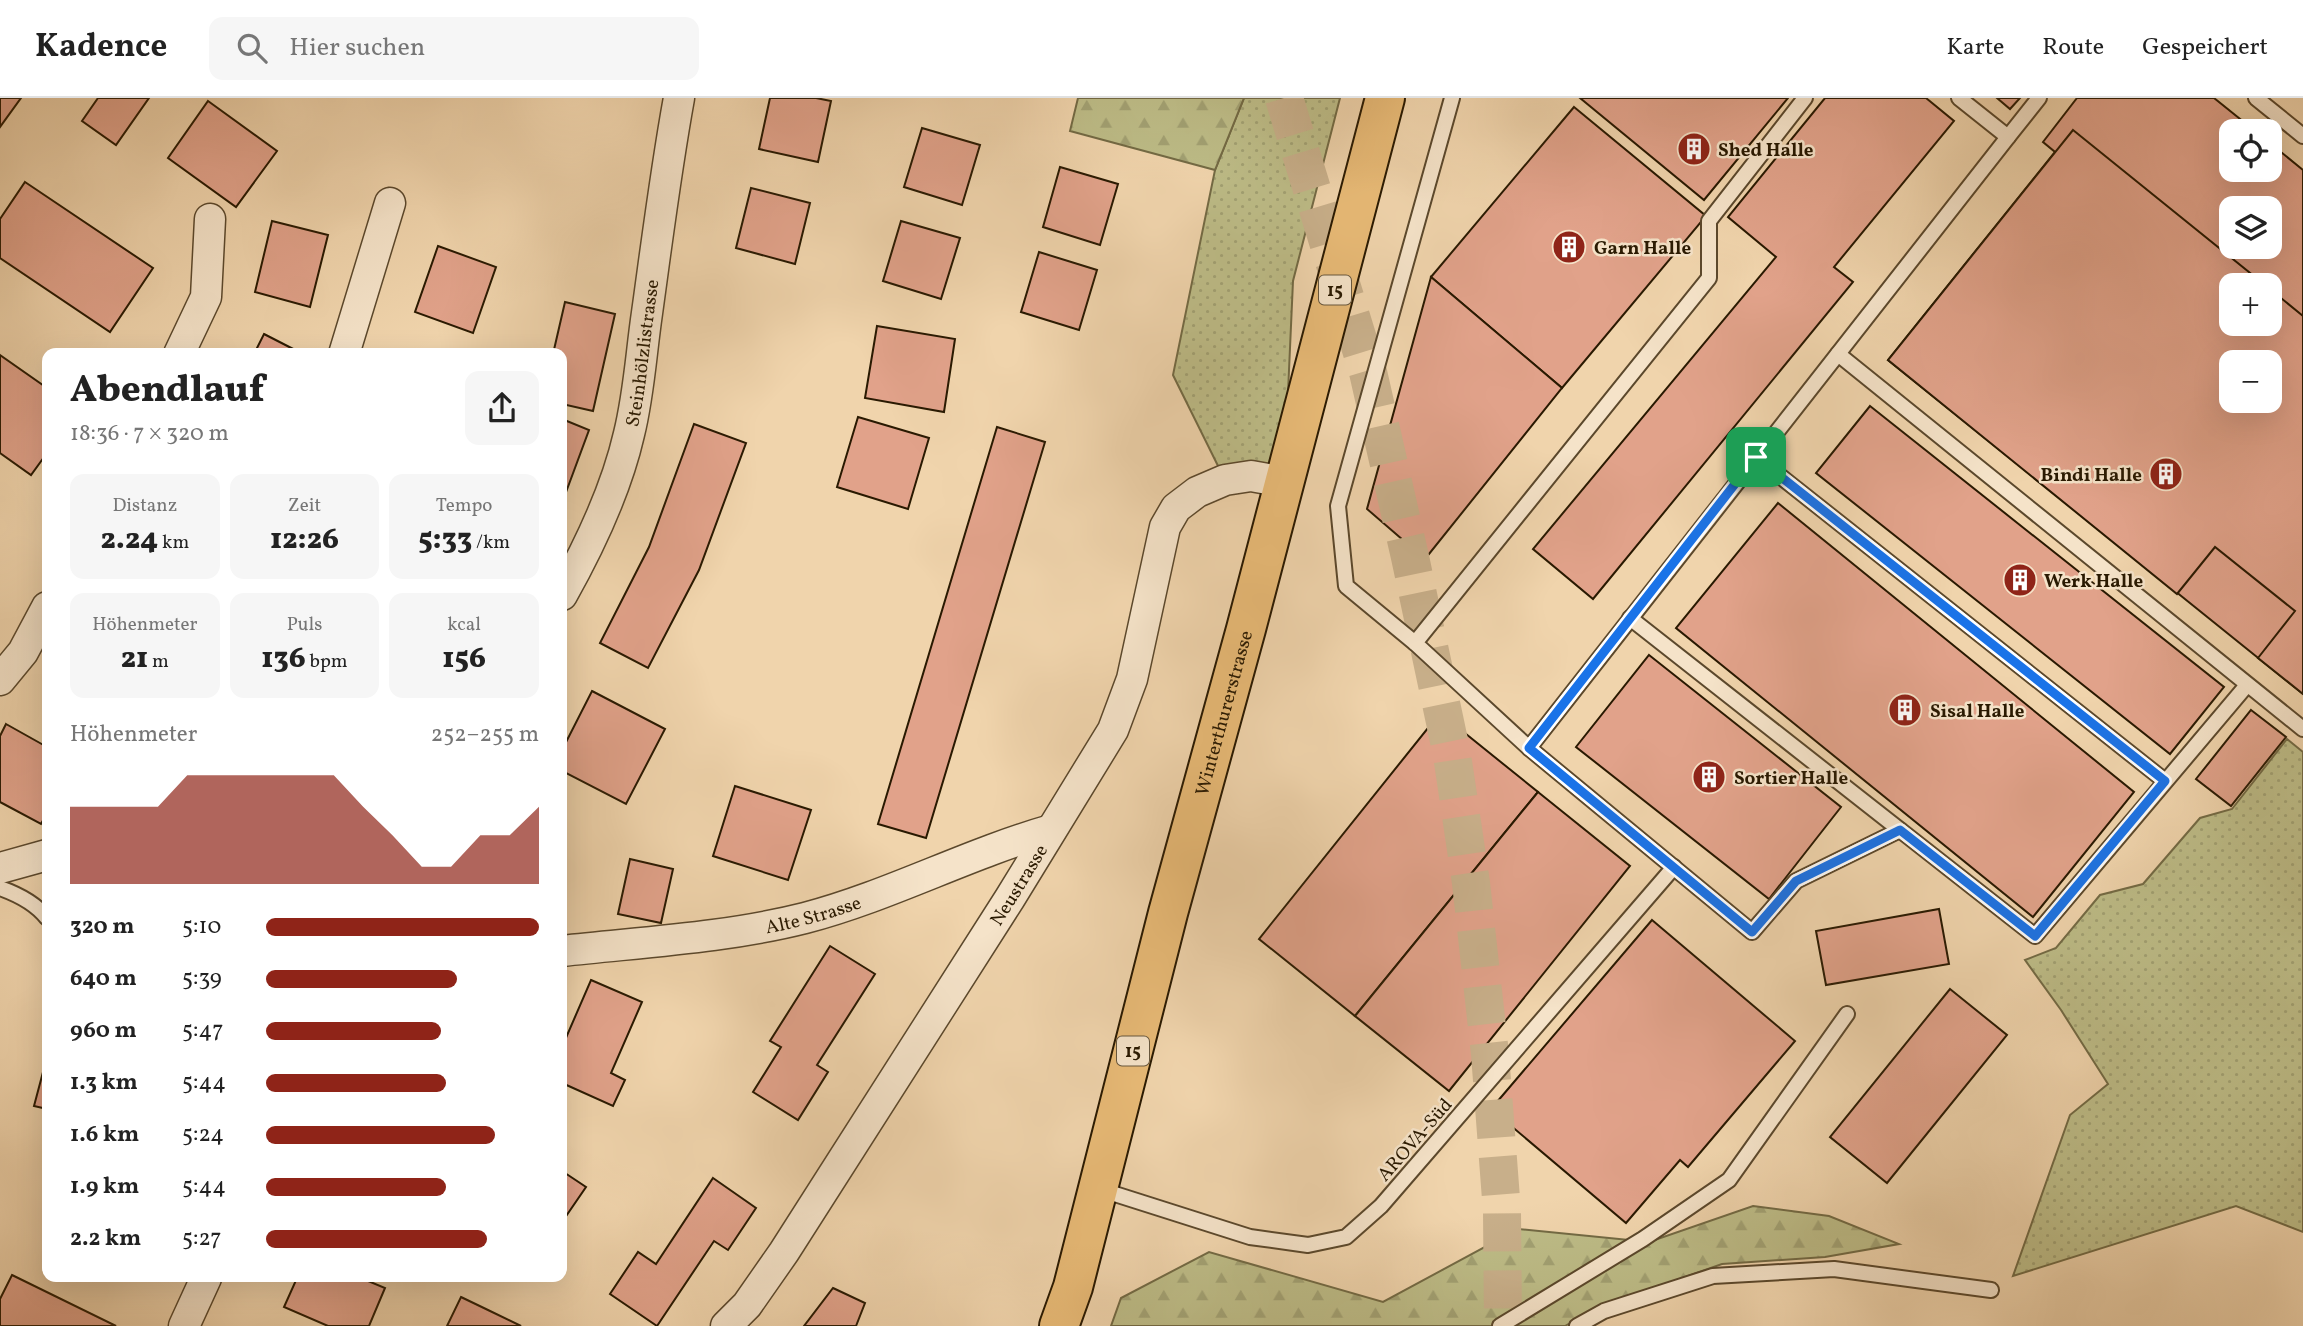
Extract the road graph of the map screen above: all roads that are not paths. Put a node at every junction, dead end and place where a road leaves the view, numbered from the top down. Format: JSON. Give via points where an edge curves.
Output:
{"nodes":[{"id":1,"x":679,"y":98,"type":"edge"},
{"id":2,"x":1385,"y":98,"type":"edge"},
{"id":3,"x":1452,"y":98,"type":"edge"},
{"id":4,"x":1805,"y":98,"type":"edge"},
{"id":5,"x":1959,"y":98,"type":"edge"},
{"id":6,"x":2039,"y":98,"type":"edge"},
{"id":7,"x":2256,"y":98,"type":"edge"},
{"id":8,"x":2303,"y":136,"type":"edge"},
{"id":9,"x":2008,"y":137,"type":"junction"},
{"id":10,"x":390,"y":203,"type":"dead end"},
{"id":11,"x":210,"y":219,"type":"dead end"},
{"id":12,"x":182,"y":348,"type":"edge"},
{"id":13,"x":346,"y":348,"type":"edge"},
{"id":14,"x":1838,"y":354,"type":"junction"},
{"id":15,"x":1756,"y":457,"type":"junction"},
{"id":16,"x":1284,"y":482,"type":"junction"},
{"id":17,"x":567,"y":586,"type":"edge"},
{"id":18,"x":42,"y":616,"type":"edge"},
{"id":19,"x":1630,"y":618,"type":"junction"},
{"id":20,"x":1415,"y":643,"type":"junction"},
{"id":21,"x":0,"y":680,"type":"edge"},
{"id":22,"x":2248,"y":685,"type":"junction"},
{"id":23,"x":2303,"y":729,"type":"edge"},
{"id":24,"x":1529,"y":748,"type":"junction"},
{"id":25,"x":2165,"y":781,"type":"junction"},
{"id":26,"x":1051,"y":830,"type":"junction"},
{"id":27,"x":1900,"y":830,"type":"junction"},
{"id":28,"x":42,"y":856,"type":"edge"},
{"id":29,"x":1674,"y":867,"type":"junction"},
{"id":30,"x":0,"y":868,"type":"edge"},
{"id":31,"x":0,"y":888,"type":"edge"},
{"id":32,"x":42,"y":912,"type":"edge"},
{"id":33,"x":567,"y":950,"type":"edge"},
{"id":34,"x":1847,"y":1014,"type":"dead end"},
{"id":35,"x":1098,"y":1189,"type":"junction"},
{"id":36,"x":204,"y":1282,"type":"edge"},
{"id":37,"x":1991,"y":1290,"type":"dead end"},
{"id":38,"x":184,"y":1326,"type":"edge"},
{"id":39,"x":726,"y":1326,"type":"edge"},
{"id":40,"x":1059,"y":1326,"type":"edge"},
{"id":41,"x":1500,"y":1326,"type":"edge"},
{"id":42,"x":1577,"y":1326,"type":"edge"}],
"edges":[{"from":1,"to":17,"type":"street","name":"Steinhölzlistrasse","via":[[629,436],[589,546]]},
{"from":2,"to":16,"type":"main road","name":"Winterthurerstrasse","number":"15"},
{"from":3,"to":20,"type":"lane","via":[[1338,506],[1346,586]]},
{"from":4,"to":20,"type":"lane","via":[[1709,221],[1709,278]]},
{"from":5,"to":9,"type":"lane"},
{"from":6,"to":9,"type":"lane"},
{"from":7,"to":8,"type":"lane"},
{"from":9,"to":14,"type":"lane"},
{"from":10,"to":13,"type":"street"},
{"from":11,"to":12,"type":"street","via":[[206,297]]},
{"from":14,"to":15,"type":"lane"},
{"from":14,"to":22,"type":"lane"},
{"from":15,"to":19,"type":"lane"},
{"from":15,"to":25,"type":"lane"},
{"from":16,"to":26,"type":"street","name":"Neustrasse","via":[[1251,475],[1224,480],[1176,508],[1165,527],[1132,679],[1113,730]]},
{"from":16,"to":35,"type":"main road","name":"Winterthurerstrasse","number":"15"},
{"from":18,"to":21,"type":"street","via":[[23,652]]},
{"from":19,"to":24,"type":"lane"},
{"from":19,"to":27,"type":"lane"},
{"from":20,"to":24,"type":"lane"},
{"from":22,"to":23,"type":"lane"},
{"from":22,"to":25,"type":"lane"},
{"from":24,"to":29,"type":"lane"},
{"from":25,"to":27,"type":"lane","via":[[2035,936]]},
{"from":26,"to":33,"type":"street","name":"Alte Strasse","via":[[805,918]]},
{"from":26,"to":39,"type":"street","name":"Neustrasse","via":[[785,1252]]},
{"from":27,"to":29,"type":"lane","via":[[1796,881],[1752,932]]},
{"from":28,"to":30,"type":"street"},
{"from":29,"to":35,"type":"lane","name":"AROVA-Süd","via":[[1381,1206],[1346,1237],[1308,1245],[1250,1237]]},
{"from":31,"to":32,"type":"lane"},
{"from":34,"to":41,"type":"lane","via":[[1729,1180],[1643,1239]]},
{"from":35,"to":40,"type":"main road","name":"Winterthurerstrasse","number":"15"},
{"from":36,"to":38,"type":"street"},
{"from":37,"to":42,"type":"lane","via":[[1834,1269],[1713,1276],[1604,1311]]}]}
